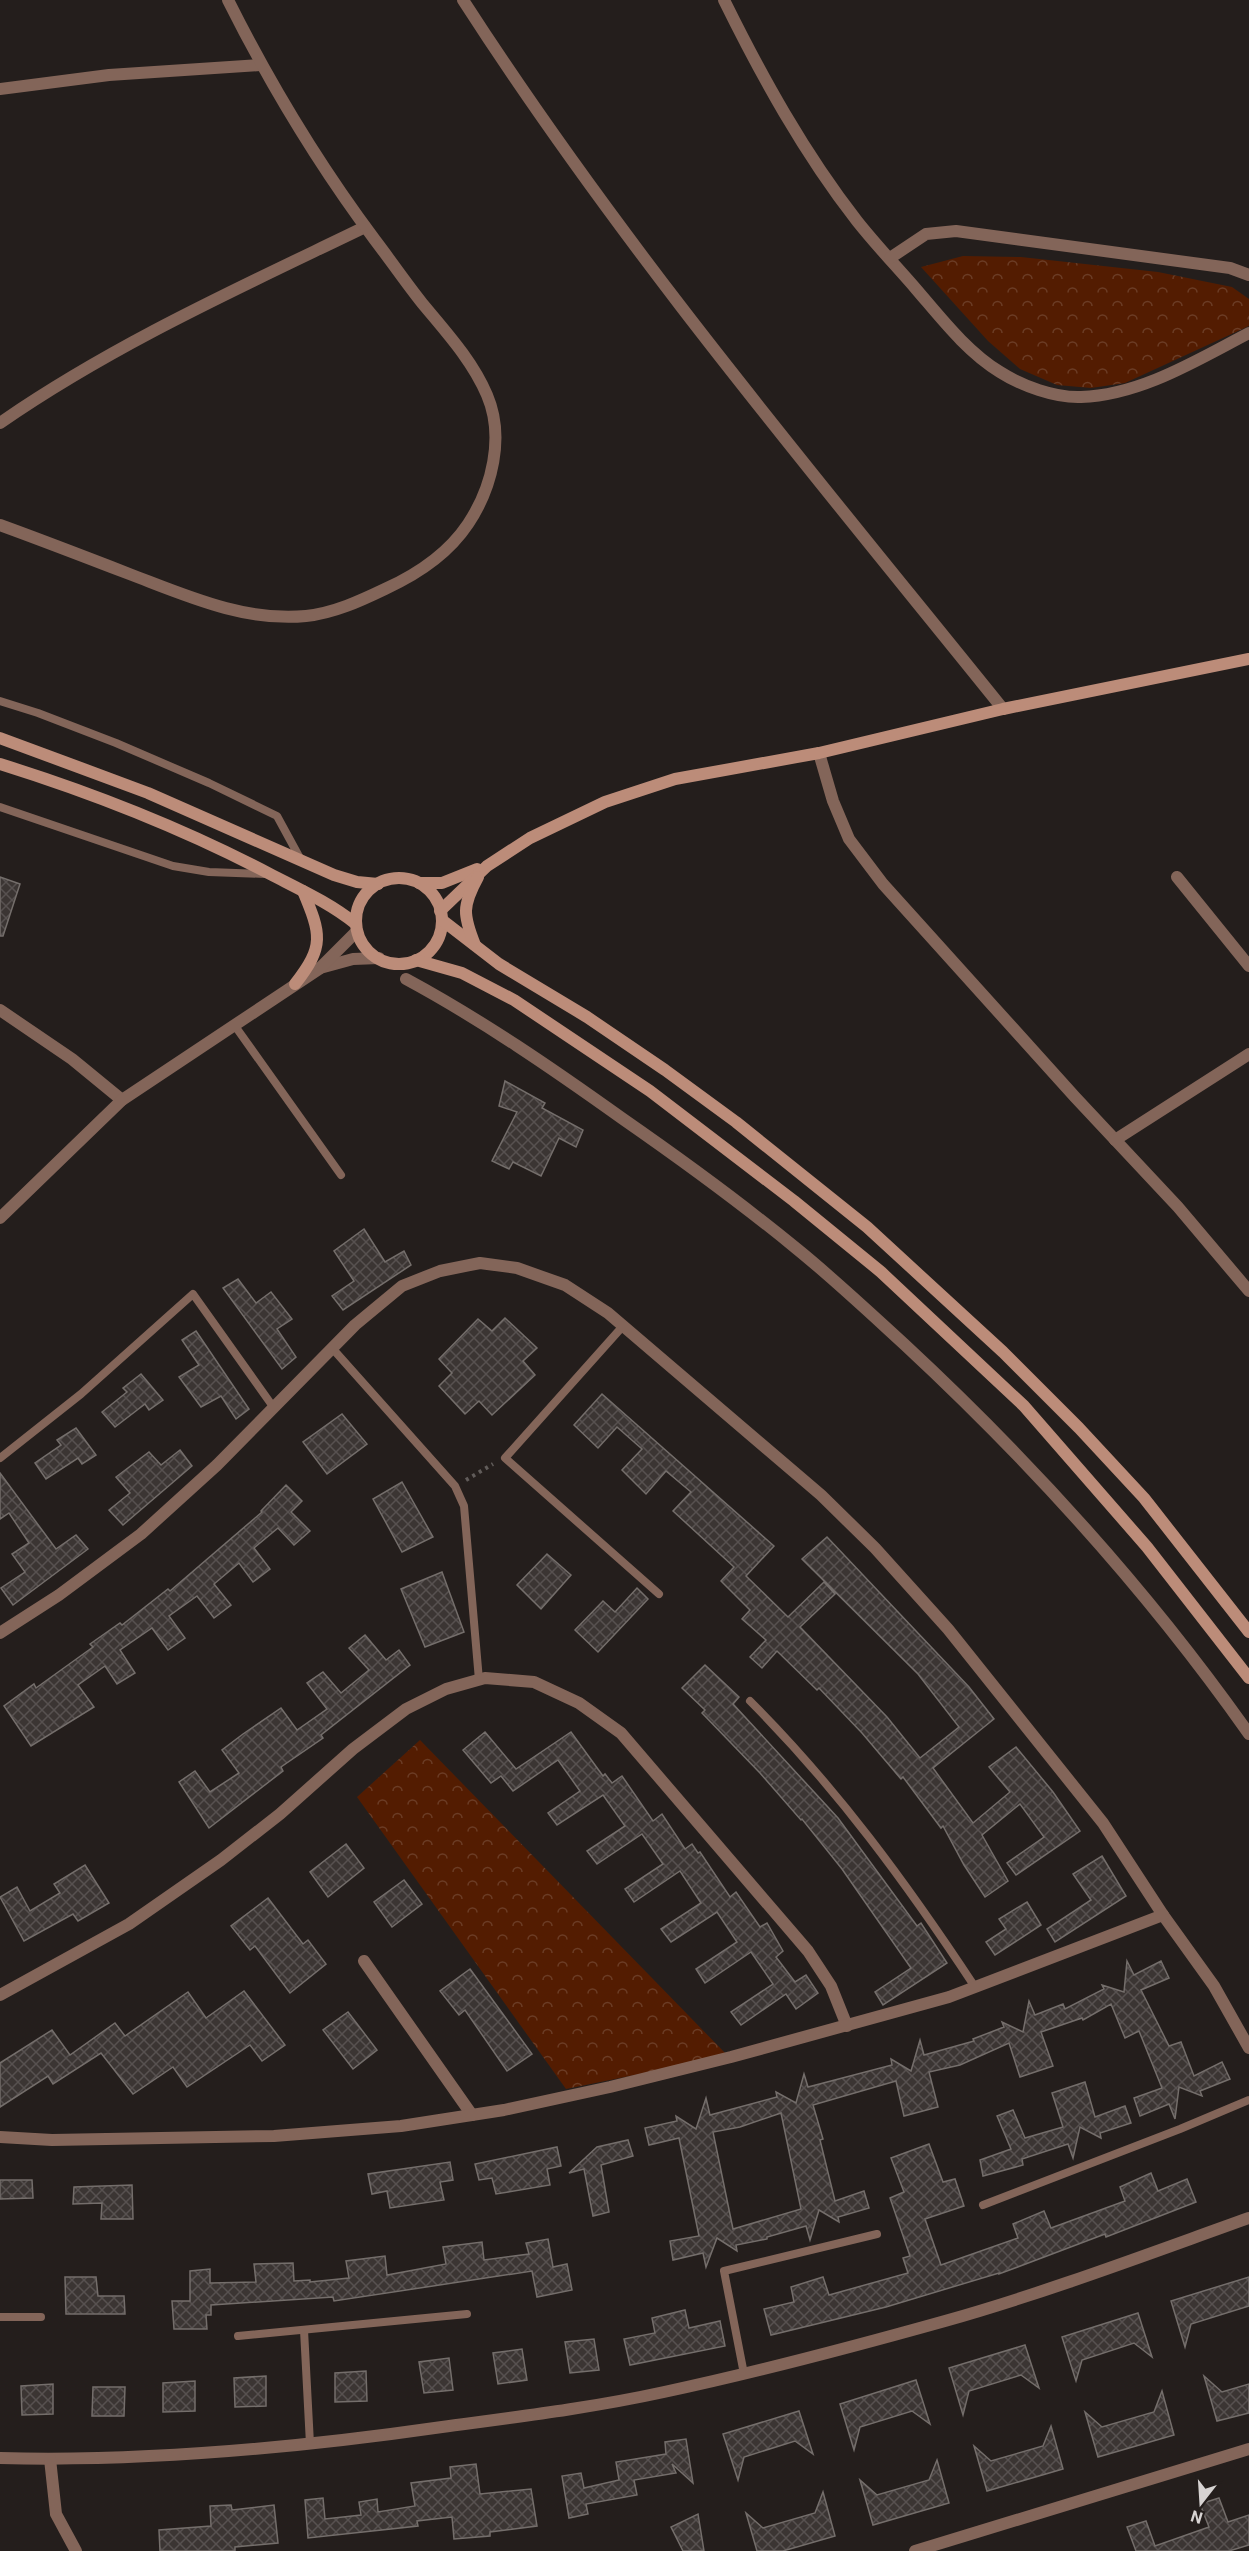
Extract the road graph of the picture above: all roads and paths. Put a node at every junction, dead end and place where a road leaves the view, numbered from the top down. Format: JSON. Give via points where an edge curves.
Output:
{"nodes":[{"id":1,"x":228,"y":0,"type":"edge"},
{"id":2,"x":463,"y":0,"type":"edge"},
{"id":3,"x":724,"y":0,"type":"edge"},
{"id":4,"x":260,"y":65,"type":"junction"},
{"id":5,"x":0,"y":89,"type":"edge"},
{"id":6,"x":365,"y":227,"type":"junction"},
{"id":7,"x":890,"y":258,"type":"junction"},
{"id":8,"x":1249,"y":275,"type":"edge"},
{"id":9,"x":1249,"y":333,"type":"edge"},
{"id":10,"x":0,"y":423,"type":"edge"},
{"id":11,"x":0,"y":525,"type":"edge"},
{"id":12,"x":1249,"y":658,"type":"edge"},
{"id":13,"x":0,"y":701,"type":"edge"},
{"id":14,"x":1003,"y":709,"type":"junction"},
{"id":15,"x":0,"y":738,"type":"edge"},
{"id":16,"x":819,"y":753,"type":"junction"},
{"id":17,"x":0,"y":764,"type":"edge"},
{"id":18,"x":0,"y":807,"type":"edge"},
{"id":19,"x":301,"y":861,"type":"junction"},
{"id":20,"x":484,"y":868,"type":"junction"},
{"id":21,"x":270,"y":874,"type":"junction"},
{"id":22,"x":1177,"y":877,"type":"dead end"},
{"id":23,"x":418,"y":883,"type":"junction"},
{"id":24,"x":378,"y":884,"type":"junction"},
{"id":25,"x":303,"y":891,"type":"junction"},
{"id":26,"x":441,"y":915,"type":"junction"},
{"id":27,"x":357,"y":928,"type":"junction"},
{"id":28,"x":476,"y":946,"type":"junction"},
{"id":29,"x":379,"y":958,"type":"junction"},
{"id":30,"x":416,"y":960,"type":"junction"},
{"id":31,"x":1249,"y":966,"type":"edge"},
{"id":32,"x":319,"y":969,"type":"junction"},
{"id":33,"x":406,"y":979,"type":"dead end"},
{"id":34,"x":295,"y":984,"type":"junction"},
{"id":35,"x":0,"y":1010,"type":"edge"},
{"id":36,"x":235,"y":1026,"type":"junction"},
{"id":37,"x":1249,"y":1054,"type":"edge"},
{"id":38,"x":122,"y":1100,"type":"junction"},
{"id":39,"x":1115,"y":1140,"type":"junction"},
{"id":40,"x":341,"y":1175,"type":"dead end"},
{"id":41,"x":0,"y":1218,"type":"edge"},
{"id":42,"x":1249,"y":1291,"type":"edge"},
{"id":43,"x":623,"y":1326,"type":"junction"},
{"id":44,"x":332,"y":1348,"type":"junction"},
{"id":45,"x":274,"y":1408,"type":"junction"},
{"id":46,"x":0,"y":1458,"type":"edge"},
{"id":47,"x":505,"y":1458,"type":"junction"},
{"id":48,"x":455,"y":1486,"type":"junction"},
{"id":49,"x":659,"y":1594,"type":"dead end"},
{"id":50,"x":1249,"y":1632,"type":"edge"},
{"id":51,"x":0,"y":1633,"type":"edge"},
{"id":52,"x":1249,"y":1678,"type":"edge"},
{"id":53,"x":479,"y":1680,"type":"junction"},
{"id":54,"x":750,"y":1701,"type":"dead end"},
{"id":55,"x":1249,"y":1734,"type":"edge"},
{"id":56,"x":1163,"y":1915,"type":"junction"},
{"id":57,"x":364,"y":1961,"type":"dead end"},
{"id":58,"x":975,"y":1987,"type":"junction"},
{"id":59,"x":0,"y":1995,"type":"edge"},
{"id":60,"x":847,"y":2026,"type":"junction"},
{"id":61,"x":1249,"y":2048,"type":"edge"},
{"id":62,"x":1249,"y":2100,"type":"edge"},
{"id":63,"x":472,"y":2115,"type":"junction"},
{"id":64,"x":0,"y":2137,"type":"edge"},
{"id":65,"x":983,"y":2205,"type":"dead end"},
{"id":66,"x":1249,"y":2218,"type":"edge"},
{"id":67,"x":877,"y":2234,"type":"dead end"},
{"id":68,"x":467,"y":2314,"type":"dead end"},
{"id":69,"x":0,"y":2317,"type":"edge"},
{"id":70,"x":41,"y":2317,"type":"dead end"},
{"id":71,"x":304,"y":2330,"type":"junction"},
{"id":72,"x":238,"y":2336,"type":"dead end"},
{"id":73,"x":744,"y":2374,"type":"junction"},
{"id":74,"x":310,"y":2444,"type":"junction"},
{"id":75,"x":1249,"y":2449,"type":"edge"},
{"id":76,"x":0,"y":2458,"type":"edge"},
{"id":77,"x":50,"y":2459,"type":"junction"},
{"id":78,"x":76,"y":2551,"type":"edge"},
{"id":79,"x":915,"y":2551,"type":"edge"}],
"edges":[{"from":1,"to":4,"type":"street"},
{"from":2,"to":14,"type":"street","via":[[524,93],[663,283]]},
{"from":3,"to":7,"type":"street","via":[[762,75],[805,145],[857,221]]},
{"from":4,"to":5,"type":"street","via":[[110,75]]},
{"from":4,"to":6,"type":"street"},
{"from":6,"to":10,"type":"street","via":[[179,317]]},
{"from":6,"to":11,"type":"street","via":[[469,360],[488,397],[495,433],[492,473],[479,508],[454,544],[406,579],[351,605],[307,616],[263,616],[207,603]]},
{"from":7,"to":8,"type":"street","via":[[926,234],[956,231],[1230,268]]},
{"from":7,"to":9,"type":"street","via":[[972,351],[1000,373],[1042,391],[1080,397],[1122,392],[1171,373]]},
{"from":12,"to":14,"type":"street"},
{"from":13,"to":19,"type":"lane","via":[[116,743],[277,816]]},
{"from":14,"to":16,"type":"street"},
{"from":15,"to":19,"type":"street","via":[[148,793]]},
{"from":16,"to":20,"type":"street","via":[[675,779],[615,799],[530,838]]},
{"from":16,"to":39,"type":"street","via":[[849,839],[883,884]]},
{"from":17,"to":21,"type":"street","via":[[122,806]]},
{"from":18,"to":21,"type":"lane","via":[[173,866],[209,872]]},
{"from":19,"to":24,"type":"street","via":[[357,882]]},
{"from":20,"to":23,"type":"street","via":[[442,883]]},
{"from":20,"to":26,"type":"street"},
{"from":20,"to":28,"type":"street","via":[[465,907],[465,921]]},
{"from":21,"to":25,"type":"street"},
{"from":22,"to":31,"type":"street"},
{"from":23,"to":24,"type":"street","via":[[397,878]]},
{"from":23,"to":26,"type":"street","via":[[433,894]]},
{"from":24,"to":27,"type":"street","via":[[361,900]]},
{"from":25,"to":27,"type":"street","via":[[342,912]]},
{"from":25,"to":34,"type":"street","via":[[316,921],[318,941],[311,964]]},
{"from":26,"to":28,"type":"street"},
{"from":26,"to":30,"type":"street","via":[[440,933],[434,945]]},
{"from":27,"to":29,"type":"street","via":[[366,948]]},
{"from":27,"to":32,"type":"street"},
{"from":28,"to":50,"type":"street","via":[[665,1070],[773,1150],[876,1235],[1004,1352],[1144,1498]]},
{"from":29,"to":30,"type":"street","via":[[397,964]]},
{"from":29,"to":32,"type":"street","via":[[353,959]]},
{"from":30,"to":52,"type":"street","via":[[462,973],[514,1000],[641,1084],[881,1272],[1048,1432],[1148,1547]]},
{"from":32,"to":34,"type":"street"},
{"from":33,"to":55,"type":"street","via":[[510,1042],[692,1167],[799,1250],[961,1397],[1047,1486],[1153,1609]]},
{"from":34,"to":36,"type":"street"},
{"from":35,"to":38,"type":"street","via":[[72,1059]]},
{"from":36,"to":38,"type":"street"},
{"from":36,"to":40,"type":"lane"},
{"from":37,"to":39,"type":"street"},
{"from":38,"to":41,"type":"street"},
{"from":39,"to":42,"type":"street"},
{"from":43,"to":44,"type":"street","via":[[565,1285],[517,1268],[480,1263],[440,1271],[402,1286]]},
{"from":43,"to":47,"type":"lane"},
{"from":43,"to":56,"type":"street","via":[[821,1495],[941,1621],[1103,1823]]},
{"from":44,"to":45,"type":"street"},
{"from":44,"to":48,"type":"lane"},
{"from":45,"to":46,"type":"lane","via":[[193,1294],[81,1394]]},
{"from":45,"to":51,"type":"street","via":[[141,1534]]},
{"from":47,"to":48,"type":"path"},
{"from":47,"to":49,"type":"lane"},
{"from":48,"to":53,"type":"lane","via":[[464,1506]]},
{"from":53,"to":59,"type":"street","via":[[446,1689],[406,1709],[221,1860],[129,1924]]},
{"from":53,"to":60,"type":"street","via":[[534,1682],[579,1703],[621,1733],[808,1951],[831,1986]]},
{"from":54,"to":58,"type":"lane","via":[[799,1750],[847,1807]]},
{"from":56,"to":58,"type":"street"},
{"from":56,"to":61,"type":"street","via":[[1214,1986]]},
{"from":57,"to":63,"type":"street"},
{"from":58,"to":60,"type":"street"},
{"from":60,"to":63,"type":"street","via":[[610,2087]]},
{"from":62,"to":65,"type":"lane"},
{"from":63,"to":64,"type":"street","via":[[401,2126],[274,2136],[52,2140]]},
{"from":66,"to":73,"type":"street","via":[[948,2320]]},
{"from":67,"to":73,"type":"lane","via":[[724,2271]]},
{"from":68,"to":71,"type":"lane"},
{"from":69,"to":70,"type":"lane"},
{"from":71,"to":72,"type":"lane"},
{"from":71,"to":74,"type":"lane"},
{"from":73,"to":74,"type":"street","via":[[662,2393],[545,2412]]},
{"from":74,"to":77,"type":"street","via":[[157,2456]]},
{"from":75,"to":79,"type":"street"},
{"from":76,"to":77,"type":"street"},
{"from":77,"to":78,"type":"street","via":[[56,2514]]}]}
